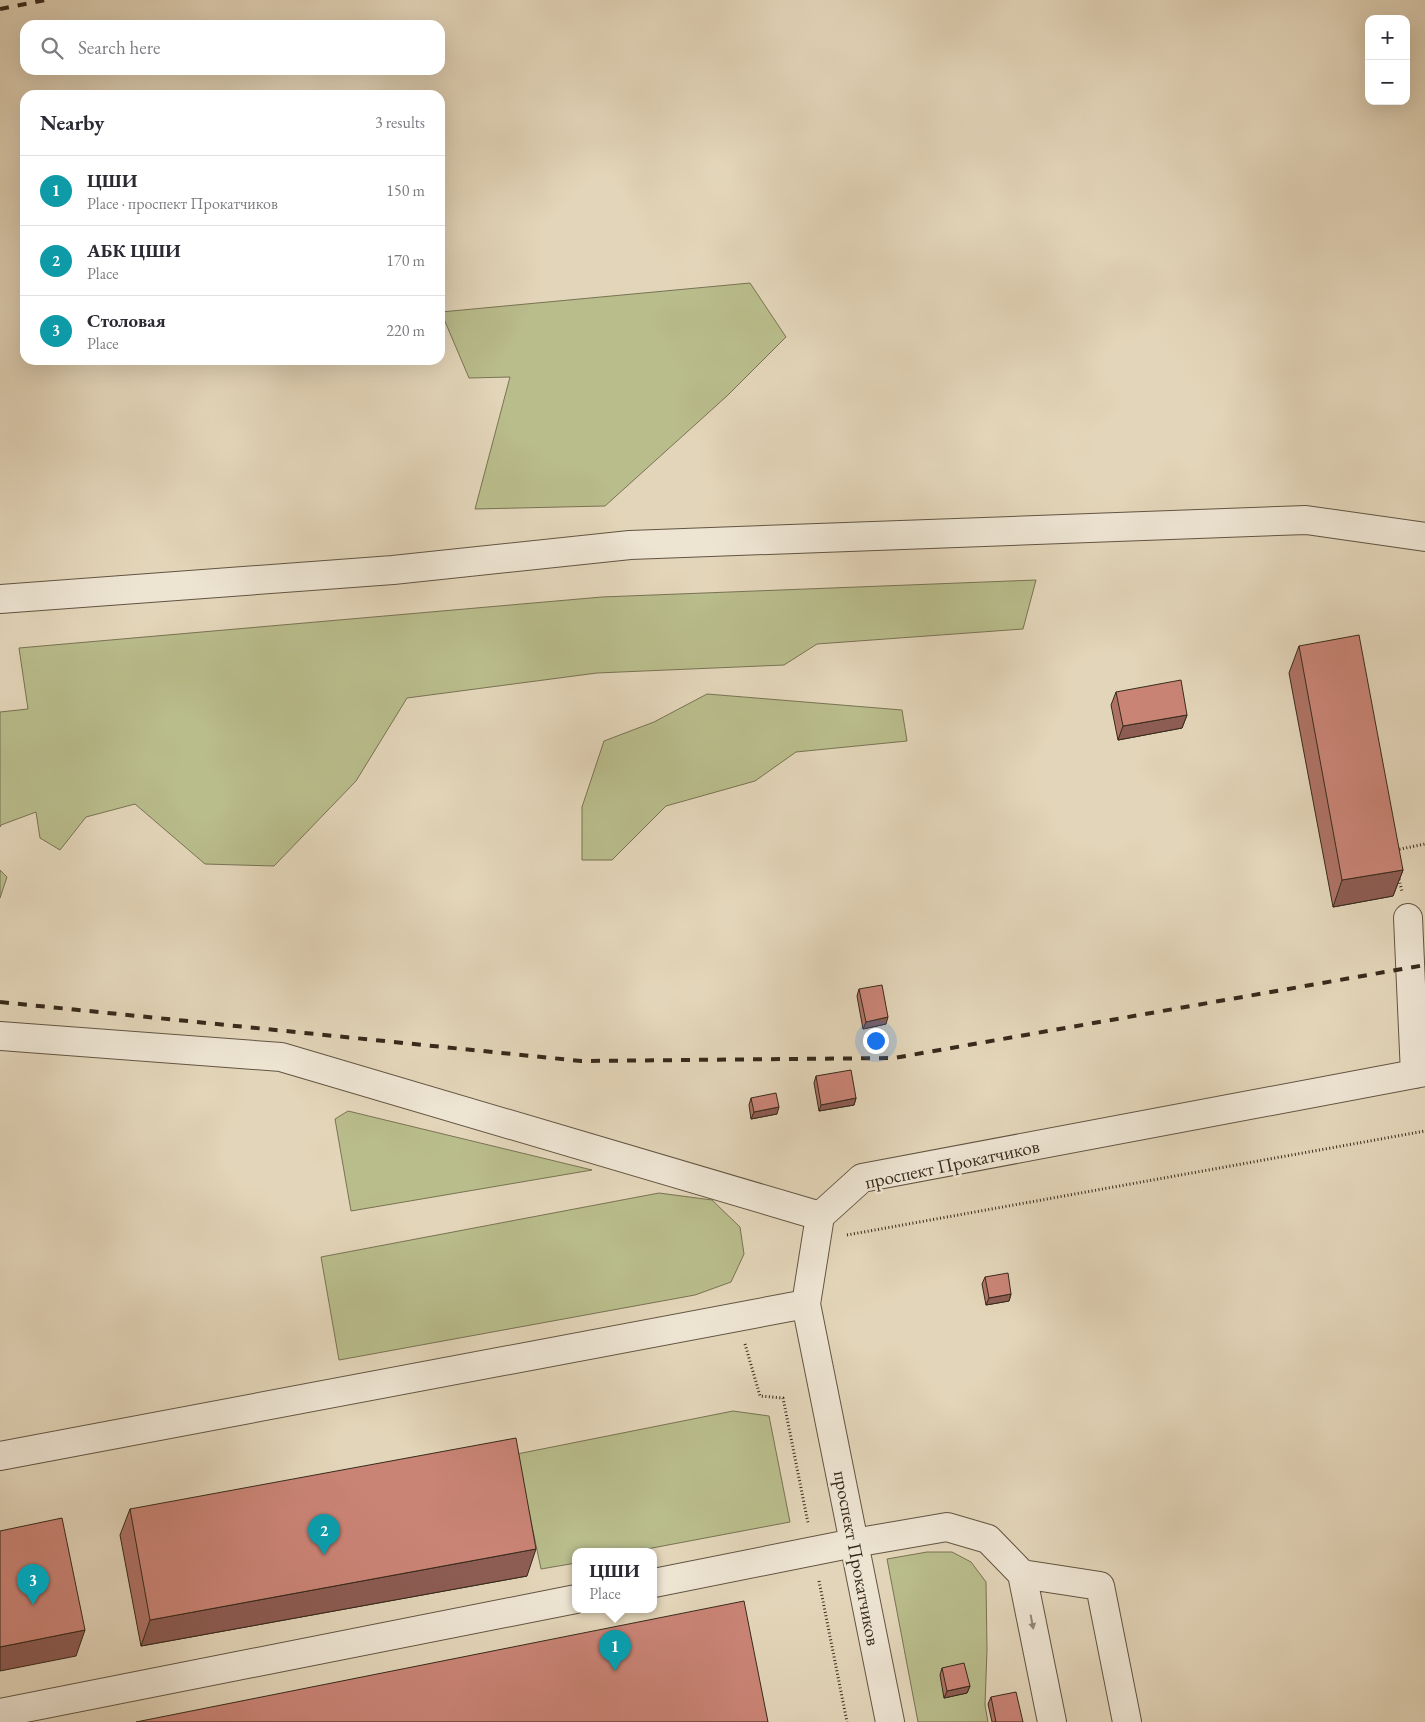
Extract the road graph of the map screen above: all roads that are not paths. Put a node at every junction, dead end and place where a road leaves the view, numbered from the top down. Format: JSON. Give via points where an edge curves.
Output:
{"nodes":[{"id":1,"x":1425,"y":537,"type":"edge"},
{"id":2,"x":0,"y":599,"type":"edge"},
{"id":3,"x":1408,"y":918,"type":"dead end"},
{"id":4,"x":0,"y":1036,"type":"edge"},
{"id":5,"x":1420,"y":1073,"type":"edge"},
{"id":6,"x":818,"y":1228,"type":"junction"},
{"id":7,"x":806,"y":1304,"type":"junction"},
{"id":8,"x":0,"y":1456,"type":"edge"},
{"id":9,"x":854,"y":1543,"type":"junction"},
{"id":10,"x":1022,"y":1574,"type":"junction"},
{"id":11,"x":657,"y":1582,"type":"edge"},
{"id":12,"x":572,"y":1600,"type":"edge"},
{"id":13,"x":0,"y":1713,"type":"edge"},
{"id":14,"x":890,"y":1722,"type":"edge"},
{"id":15,"x":1052,"y":1722,"type":"edge"},
{"id":16,"x":1127,"y":1722,"type":"edge"}],
"edges":[{"from":1,"to":2,"type":"street","via":[[1306,520],[630,545],[393,570]]},
{"from":3,"to":5,"type":"street"},
{"from":4,"to":6,"type":"street","via":[[281,1057]]},
{"from":5,"to":6,"type":"street","name":"проспект Прокатчиков","via":[[862,1178]]},
{"from":6,"to":7,"type":"street","name":"проспект Прокатчиков"},
{"from":7,"to":8,"type":"street"},
{"from":7,"to":9,"type":"street","name":"проспект Прокатчиков"},
{"from":9,"to":10,"type":"street","via":[[947,1527],[988,1539]]},
{"from":9,"to":11,"type":"street"},
{"from":9,"to":14,"type":"street","name":"проспект Прокатчиков"},
{"from":10,"to":15,"type":"street","one_way":true},
{"from":10,"to":16,"type":"street","via":[[1100,1586]]},
{"from":12,"to":13,"type":"street"}]}
